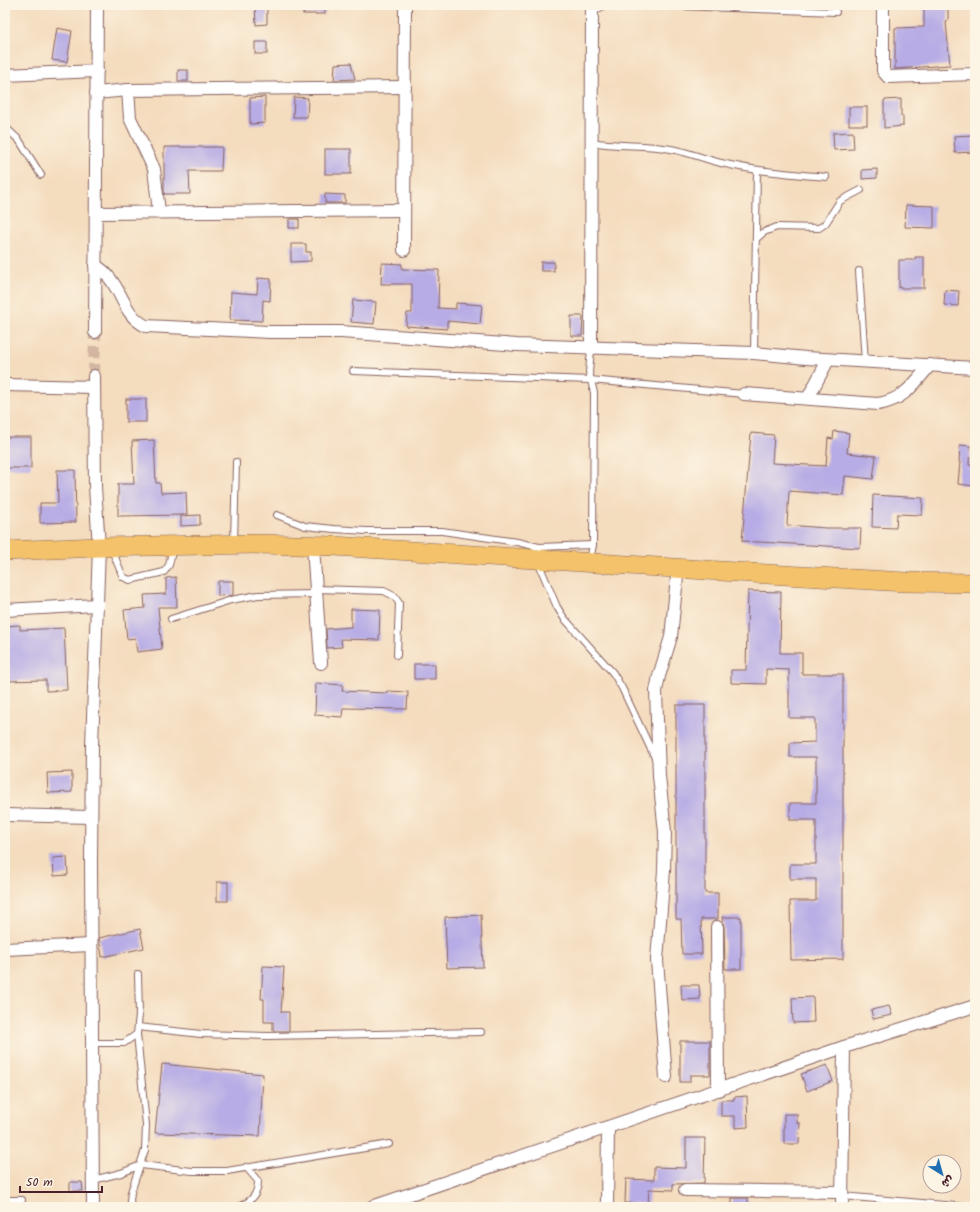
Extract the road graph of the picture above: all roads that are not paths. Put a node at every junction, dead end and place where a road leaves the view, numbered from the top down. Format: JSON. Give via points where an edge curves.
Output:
{"nodes":[{"id":1,"x":97,"y":5,"type":"edge"},
{"id":2,"x":405,"y":5,"type":"edge"},
{"id":3,"x":605,"y":5,"type":"edge"},
{"id":4,"x":653,"y":5,"type":"edge"},
{"id":5,"x":883,"y":5,"type":"edge"},
{"id":6,"x":592,"y":9,"type":"edge"},
{"id":7,"x":836,"y":12,"type":"dead end"},
{"id":8,"x":97,"y":71,"type":"junction"},
{"id":9,"x":975,"y":74,"type":"edge"},
{"id":10,"x":5,"y":75,"type":"edge"},
{"id":11,"x":405,"y":88,"type":"junction"},
{"id":12,"x":128,"y":90,"type":"junction"},
{"id":13,"x":96,"y":93,"type":"junction"},
{"id":14,"x":5,"y":127,"type":"edge"},
{"id":15,"x":592,"y":142,"type":"junction"},
{"id":16,"x":757,"y":170,"type":"junction"},
{"id":17,"x":40,"y":175,"type":"dead end"},
{"id":18,"x":826,"y":177,"type":"dead end"},
{"id":19,"x":861,"y":190,"type":"dead end"},
{"id":20,"x":404,"y":210,"type":"junction"},
{"id":21,"x":159,"y":212,"type":"junction"},
{"id":22,"x":97,"y":213,"type":"junction"},
{"id":23,"x":756,"y":239,"type":"junction"},
{"id":24,"x":404,"y":250,"type":"dead end"},
{"id":25,"x":95,"y":265,"type":"junction"},
{"id":26,"x":859,"y":271,"type":"dead end"},
{"id":27,"x":95,"y":332,"type":"tunnel mouth"},
{"id":28,"x":591,"y":349,"type":"junction"},
{"id":29,"x":754,"y":353,"type":"junction"},
{"id":30,"x":828,"y":360,"type":"junction"},
{"id":31,"x":865,"y":362,"type":"junction"},
{"id":32,"x":930,"y":365,"type":"junction"},
{"id":33,"x":975,"y":368,"type":"edge"},
{"id":34,"x":353,"y":371,"type":"dead end"},
{"id":35,"x":590,"y":380,"type":"junction"},
{"id":36,"x":5,"y":385,"type":"edge"},
{"id":37,"x":744,"y":394,"type":"joint"},
{"id":38,"x":808,"y":398,"type":"junction"},
{"id":39,"x":236,"y":462,"type":"dead end"},
{"id":40,"x":277,"y":515,"type":"dead end"},
{"id":41,"x":234,"y":544,"type":"junction"},
{"id":42,"x":173,"y":546,"type":"junction"},
{"id":43,"x":313,"y":546,"type":"junction"},
{"id":44,"x":105,"y":547,"type":"junction"},
{"id":45,"x":5,"y":551,"type":"edge"},
{"id":46,"x":591,"y":554,"type":"junction"},
{"id":47,"x":536,"y":559,"type":"junction"},
{"id":48,"x":678,"y":567,"type":"junction"},
{"id":49,"x":975,"y":584,"type":"edge"},
{"id":50,"x":316,"y":591,"type":"junction"},
{"id":51,"x":96,"y":605,"type":"junction"},
{"id":52,"x":5,"y":610,"type":"edge"},
{"id":53,"x":171,"y":619,"type":"dead end"},
{"id":54,"x":397,"y":655,"type":"dead end"},
{"id":55,"x":321,"y":664,"type":"dead end"},
{"id":56,"x":658,"y":766,"type":"junction"},
{"id":57,"x":5,"y":815,"type":"edge"},
{"id":58,"x":91,"y":817,"type":"junction"},
{"id":59,"x":717,"y":927,"type":"dead end"},
{"id":60,"x":91,"y":945,"type":"junction"},
{"id":61,"x":5,"y":949,"type":"edge"},
{"id":62,"x":138,"y":974,"type":"dead end"},
{"id":63,"x":975,"y":1006,"type":"edge"},
{"id":64,"x":138,"y":1027,"type":"junction"},
{"id":65,"x":481,"y":1032,"type":"dead end"},
{"id":66,"x":137,"y":1034,"type":"junction"},
{"id":67,"x":92,"y":1043,"type":"junction"},
{"id":68,"x":844,"y":1047,"type":"junction"},
{"id":69,"x":666,"y":1077,"type":"dead end"},
{"id":70,"x":718,"y":1090,"type":"junction"},
{"id":71,"x":608,"y":1127,"type":"junction"},
{"id":72,"x":389,"y":1144,"type":"dead end"},
{"id":73,"x":142,"y":1165,"type":"junction"},
{"id":74,"x":246,"y":1168,"type":"junction"},
{"id":75,"x":93,"y":1180,"type":"junction"},
{"id":76,"x":685,"y":1190,"type":"dead end"},
{"id":77,"x":842,"y":1198,"type":"edge"},
{"id":78,"x":5,"y":1200,"type":"edge"},
{"id":79,"x":22,"y":1200,"type":"dead end"},
{"id":80,"x":93,"y":1207,"type":"edge"},
{"id":81,"x":132,"y":1207,"type":"edge"},
{"id":82,"x":238,"y":1207,"type":"edge"},
{"id":83,"x":372,"y":1207,"type":"edge"},
{"id":84,"x":607,"y":1207,"type":"edge"},
{"id":85,"x":967,"y":1207,"type":"edge"}],
"edges":[{"from":1,"to":8,"type":"street"},
{"from":2,"to":11,"type":"street"},
{"from":3,"to":6,"type":"lane"},
{"from":4,"to":7,"type":"lane"},
{"from":5,"to":9,"type":"street","via":[[883,68],[888,77]]},
{"from":6,"to":15,"type":"street"},
{"from":8,"to":10,"type":"street"},
{"from":8,"to":13,"type":"street"},
{"from":11,"to":12,"type":"street"},
{"from":11,"to":20,"type":"street"},
{"from":12,"to":13,"type":"street"},
{"from":12,"to":21,"type":"street","via":[[130,118],[154,168]]},
{"from":13,"to":22,"type":"street"},
{"from":14,"to":17,"type":"lane","via":[[19,140]]},
{"from":15,"to":16,"type":"lane","via":[[611,146],[666,148]]},
{"from":15,"to":28,"type":"street"},
{"from":16,"to":18,"type":"lane"},
{"from":16,"to":23,"type":"lane"},
{"from":19,"to":23,"type":"lane","via":[[840,201],[825,224],[819,228],[777,227],[764,232]]},
{"from":20,"to":21,"type":"street"},
{"from":20,"to":24,"type":"street"},
{"from":21,"to":22,"type":"street"},
{"from":22,"to":25,"type":"street"},
{"from":23,"to":29,"type":"lane"},
{"from":25,"to":27,"type":"street"},
{"from":25,"to":28,"type":"street","via":[[107,274],[129,313],[137,322],[146,326],[270,332],[341,332]]},
{"from":26,"to":31,"type":"lane"},
{"from":28,"to":29,"type":"street"},
{"from":28,"to":35,"type":"lane"},
{"from":29,"to":30,"type":"street"},
{"from":30,"to":31,"type":"street"},
{"from":30,"to":38,"type":"street"},
{"from":31,"to":32,"type":"street"},
{"from":32,"to":33,"type":"street"},
{"from":32,"to":38,"type":"street","via":[[908,390],[891,402],[878,404]]},
{"from":34,"to":35,"type":"lane"},
{"from":35,"to":37,"type":"lane"},
{"from":35,"to":46,"type":"lane","via":[[594,393]]},
{"from":36,"to":44,"type":"street","via":[[94,381],[95,487]]},
{"from":37,"to":38,"type":"street"},
{"from":39,"to":41,"type":"lane"},
{"from":40,"to":46,"type":"lane","via":[[305,526],[366,531],[426,530]]},
{"from":41,"to":42,"type":"main road"},
{"from":41,"to":43,"type":"main road"},
{"from":42,"to":44,"type":"main road"},
{"from":42,"to":44,"type":"lane","via":[[169,565],[164,572],[130,580],[123,577]]},
{"from":43,"to":47,"type":"main road","via":[[401,549]]},
{"from":43,"to":50,"type":"street"},
{"from":44,"to":45,"type":"main road"},
{"from":44,"to":51,"type":"street"},
{"from":46,"to":47,"type":"main road"},
{"from":46,"to":48,"type":"main road"},
{"from":47,"to":56,"type":"lane","via":[[564,618],[613,673],[622,688]]},
{"from":48,"to":49,"type":"main road","via":[[826,578]]},
{"from":48,"to":56,"type":"street","via":[[670,637],[656,691]]},
{"from":50,"to":53,"type":"lane","via":[[258,595],[230,600]]},
{"from":50,"to":54,"type":"lane","via":[[384,590],[394,596],[399,603]]},
{"from":50,"to":55,"type":"street"},
{"from":51,"to":52,"type":"street"},
{"from":51,"to":58,"type":"street"},
{"from":56,"to":69,"type":"street","via":[[665,832],[657,960]]},
{"from":57,"to":58,"type":"street"},
{"from":58,"to":60,"type":"street"},
{"from":59,"to":70,"type":"street"},
{"from":60,"to":61,"type":"street"},
{"from":60,"to":67,"type":"street"},
{"from":62,"to":64,"type":"lane"},
{"from":63,"to":68,"type":"street"},
{"from":64,"to":65,"type":"lane","via":[[201,1034],[268,1036]]},
{"from":64,"to":66,"type":"lane"},
{"from":66,"to":67,"type":"lane","via":[[124,1043]]},
{"from":66,"to":73,"type":"lane","via":[[146,1125],[146,1150]]},
{"from":67,"to":75,"type":"street"},
{"from":68,"to":70,"type":"street"},
{"from":68,"to":77,"type":"street"},
{"from":70,"to":71,"type":"street"},
{"from":71,"to":83,"type":"street"},
{"from":71,"to":84,"type":"street"},
{"from":72,"to":74,"type":"lane"},
{"from":73,"to":74,"type":"lane","via":[[212,1172]]},
{"from":73,"to":75,"type":"lane"},
{"from":73,"to":81,"type":"lane","via":[[131,1192]]},
{"from":74,"to":82,"type":"lane","via":[[258,1181],[258,1190],[254,1198]]},
{"from":75,"to":80,"type":"street"},
{"from":76,"to":77,"type":"street"},
{"from":77,"to":85,"type":"lane"},
{"from":78,"to":79,"type":"lane"}]}
